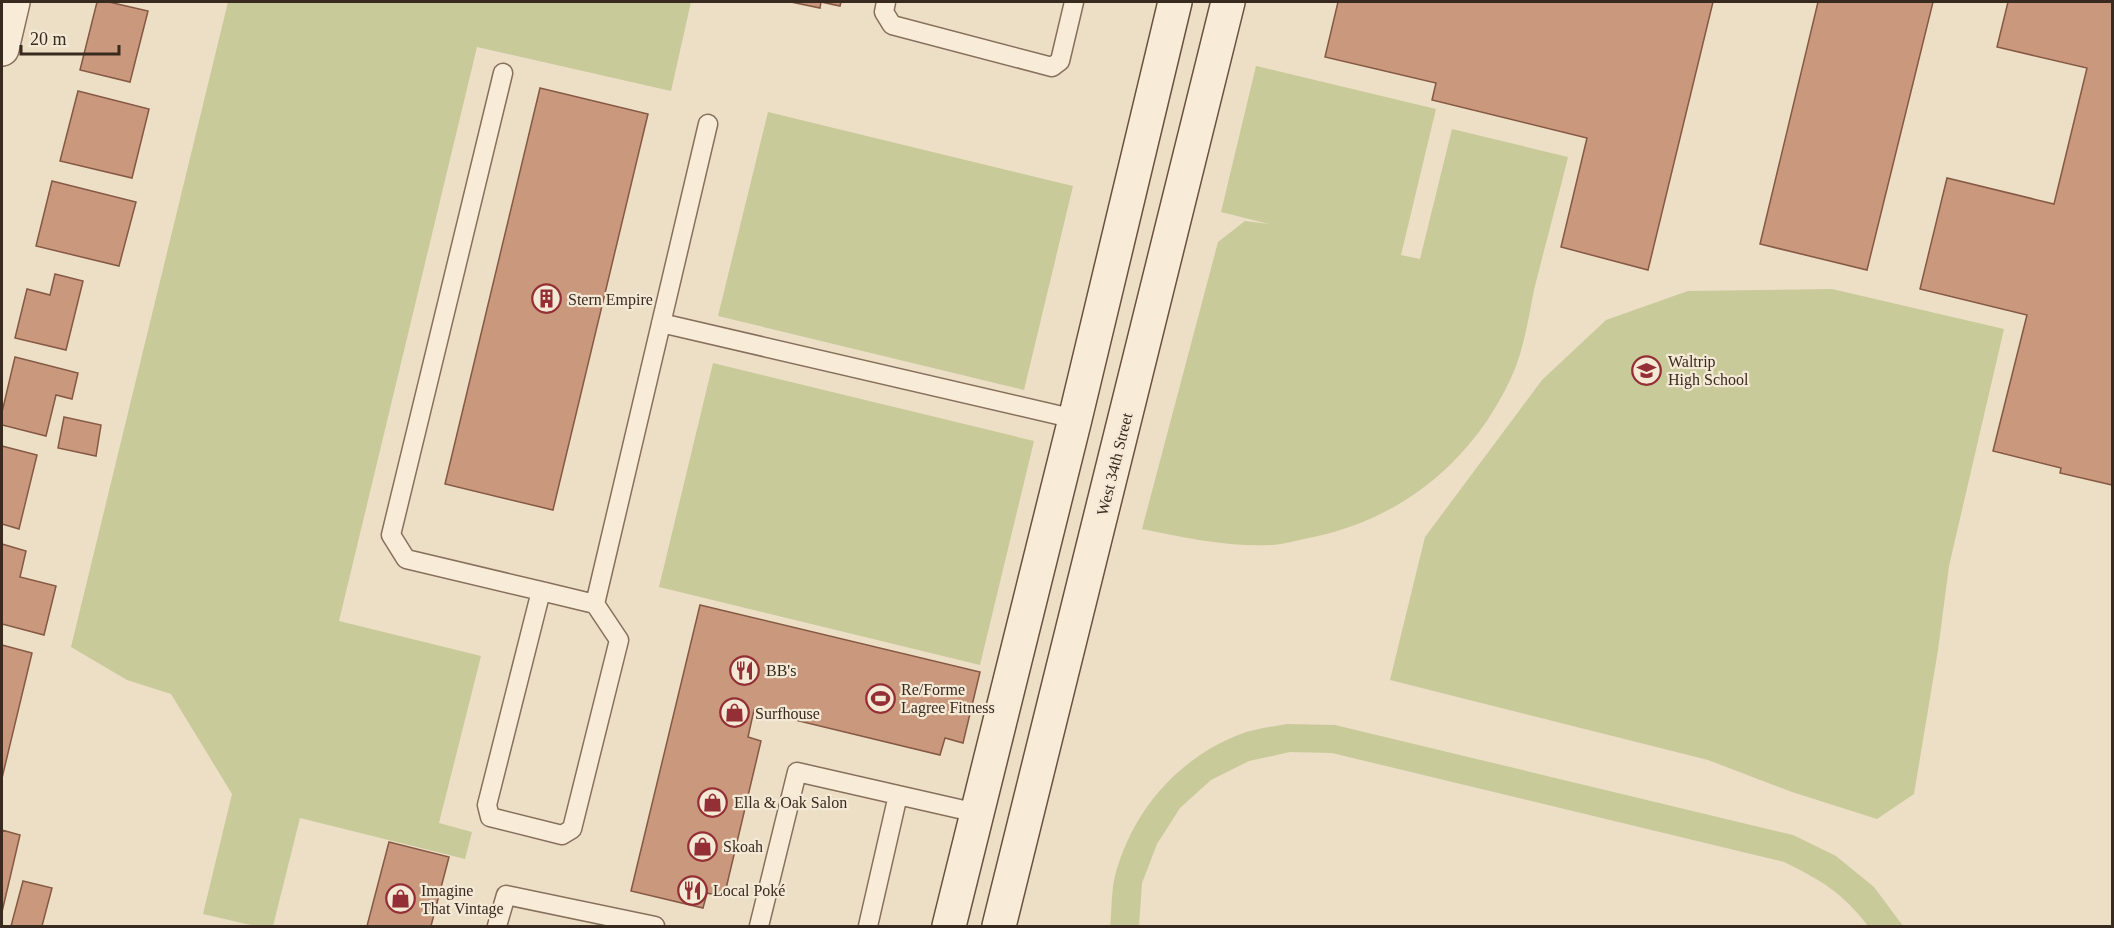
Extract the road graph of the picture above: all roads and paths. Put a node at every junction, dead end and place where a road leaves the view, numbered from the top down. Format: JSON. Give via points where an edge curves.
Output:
{"nodes":[{"id":1,"x":13,"y":2,"type":"edge"},
{"id":2,"x":886,"y":2,"type":"edge"},
{"id":3,"x":1074,"y":2,"type":"edge"},
{"id":4,"x":1175,"y":2,"type":"edge"},
{"id":5,"x":1220,"y":3,"type":"edge"},
{"id":6,"x":2,"y":49,"type":"edge"},
{"id":7,"x":503,"y":73,"type":"dead end"},
{"id":8,"x":708,"y":124,"type":"dead end"},
{"id":9,"x":661,"y":323,"type":"junction"},
{"id":10,"x":1075,"y":419,"type":"junction"},
{"id":11,"x":1122,"y":430,"type":"junction"},
{"id":12,"x":541,"y":591,"type":"junction"},
{"id":13,"x":595,"y":604,"type":"junction"},
{"id":14,"x":898,"y":795,"type":"junction"},
{"id":15,"x":977,"y":813,"type":"junction"},
{"id":16,"x":1025,"y":825,"type":"junction"},
{"id":17,"x":571,"y":918,"type":"edge"},
{"id":18,"x":497,"y":927,"type":"edge"},
{"id":19,"x":655,"y":927,"type":"edge"},
{"id":20,"x":759,"y":927,"type":"edge"},
{"id":21,"x":868,"y":927,"type":"edge"},
{"id":22,"x":949,"y":927,"type":"edge"},
{"id":23,"x":999,"y":927,"type":"edge"}],
"edges":[{"from":1,"to":6,"type":"main road"},
{"from":2,"to":3,"type":"lane","via":[[884,12],[892,25],[1052,67],[1059,61]]},
{"from":4,"to":10,"type":"main road"},
{"from":5,"to":11,"type":"main road","name":"West 34th Street"},
{"from":7,"to":12,"type":"lane","via":[[391,535],[406,559]]},
{"from":8,"to":9,"type":"lane"},
{"from":9,"to":10,"type":"lane"},
{"from":9,"to":13,"type":"lane"},
{"from":10,"to":11,"type":"main road"},
{"from":10,"to":15,"type":"main road"},
{"from":11,"to":16,"type":"main road","name":"West 34th Street"},
{"from":12,"to":13,"type":"lane"},
{"from":12,"to":13,"type":"lane","via":[[487,806],[490,817],[562,835],[572,829],[619,640]]},
{"from":14,"to":15,"type":"lane"},
{"from":14,"to":20,"type":"lane","via":[[797,772]]},
{"from":14,"to":21,"type":"lane"},
{"from":15,"to":16,"type":"main road"},
{"from":15,"to":22,"type":"main road"},
{"from":16,"to":23,"type":"main road","name":"West 34th Street"},
{"from":17,"to":18,"type":"lane","via":[[506,895]]},
{"from":17,"to":19,"type":"lane"}]}
